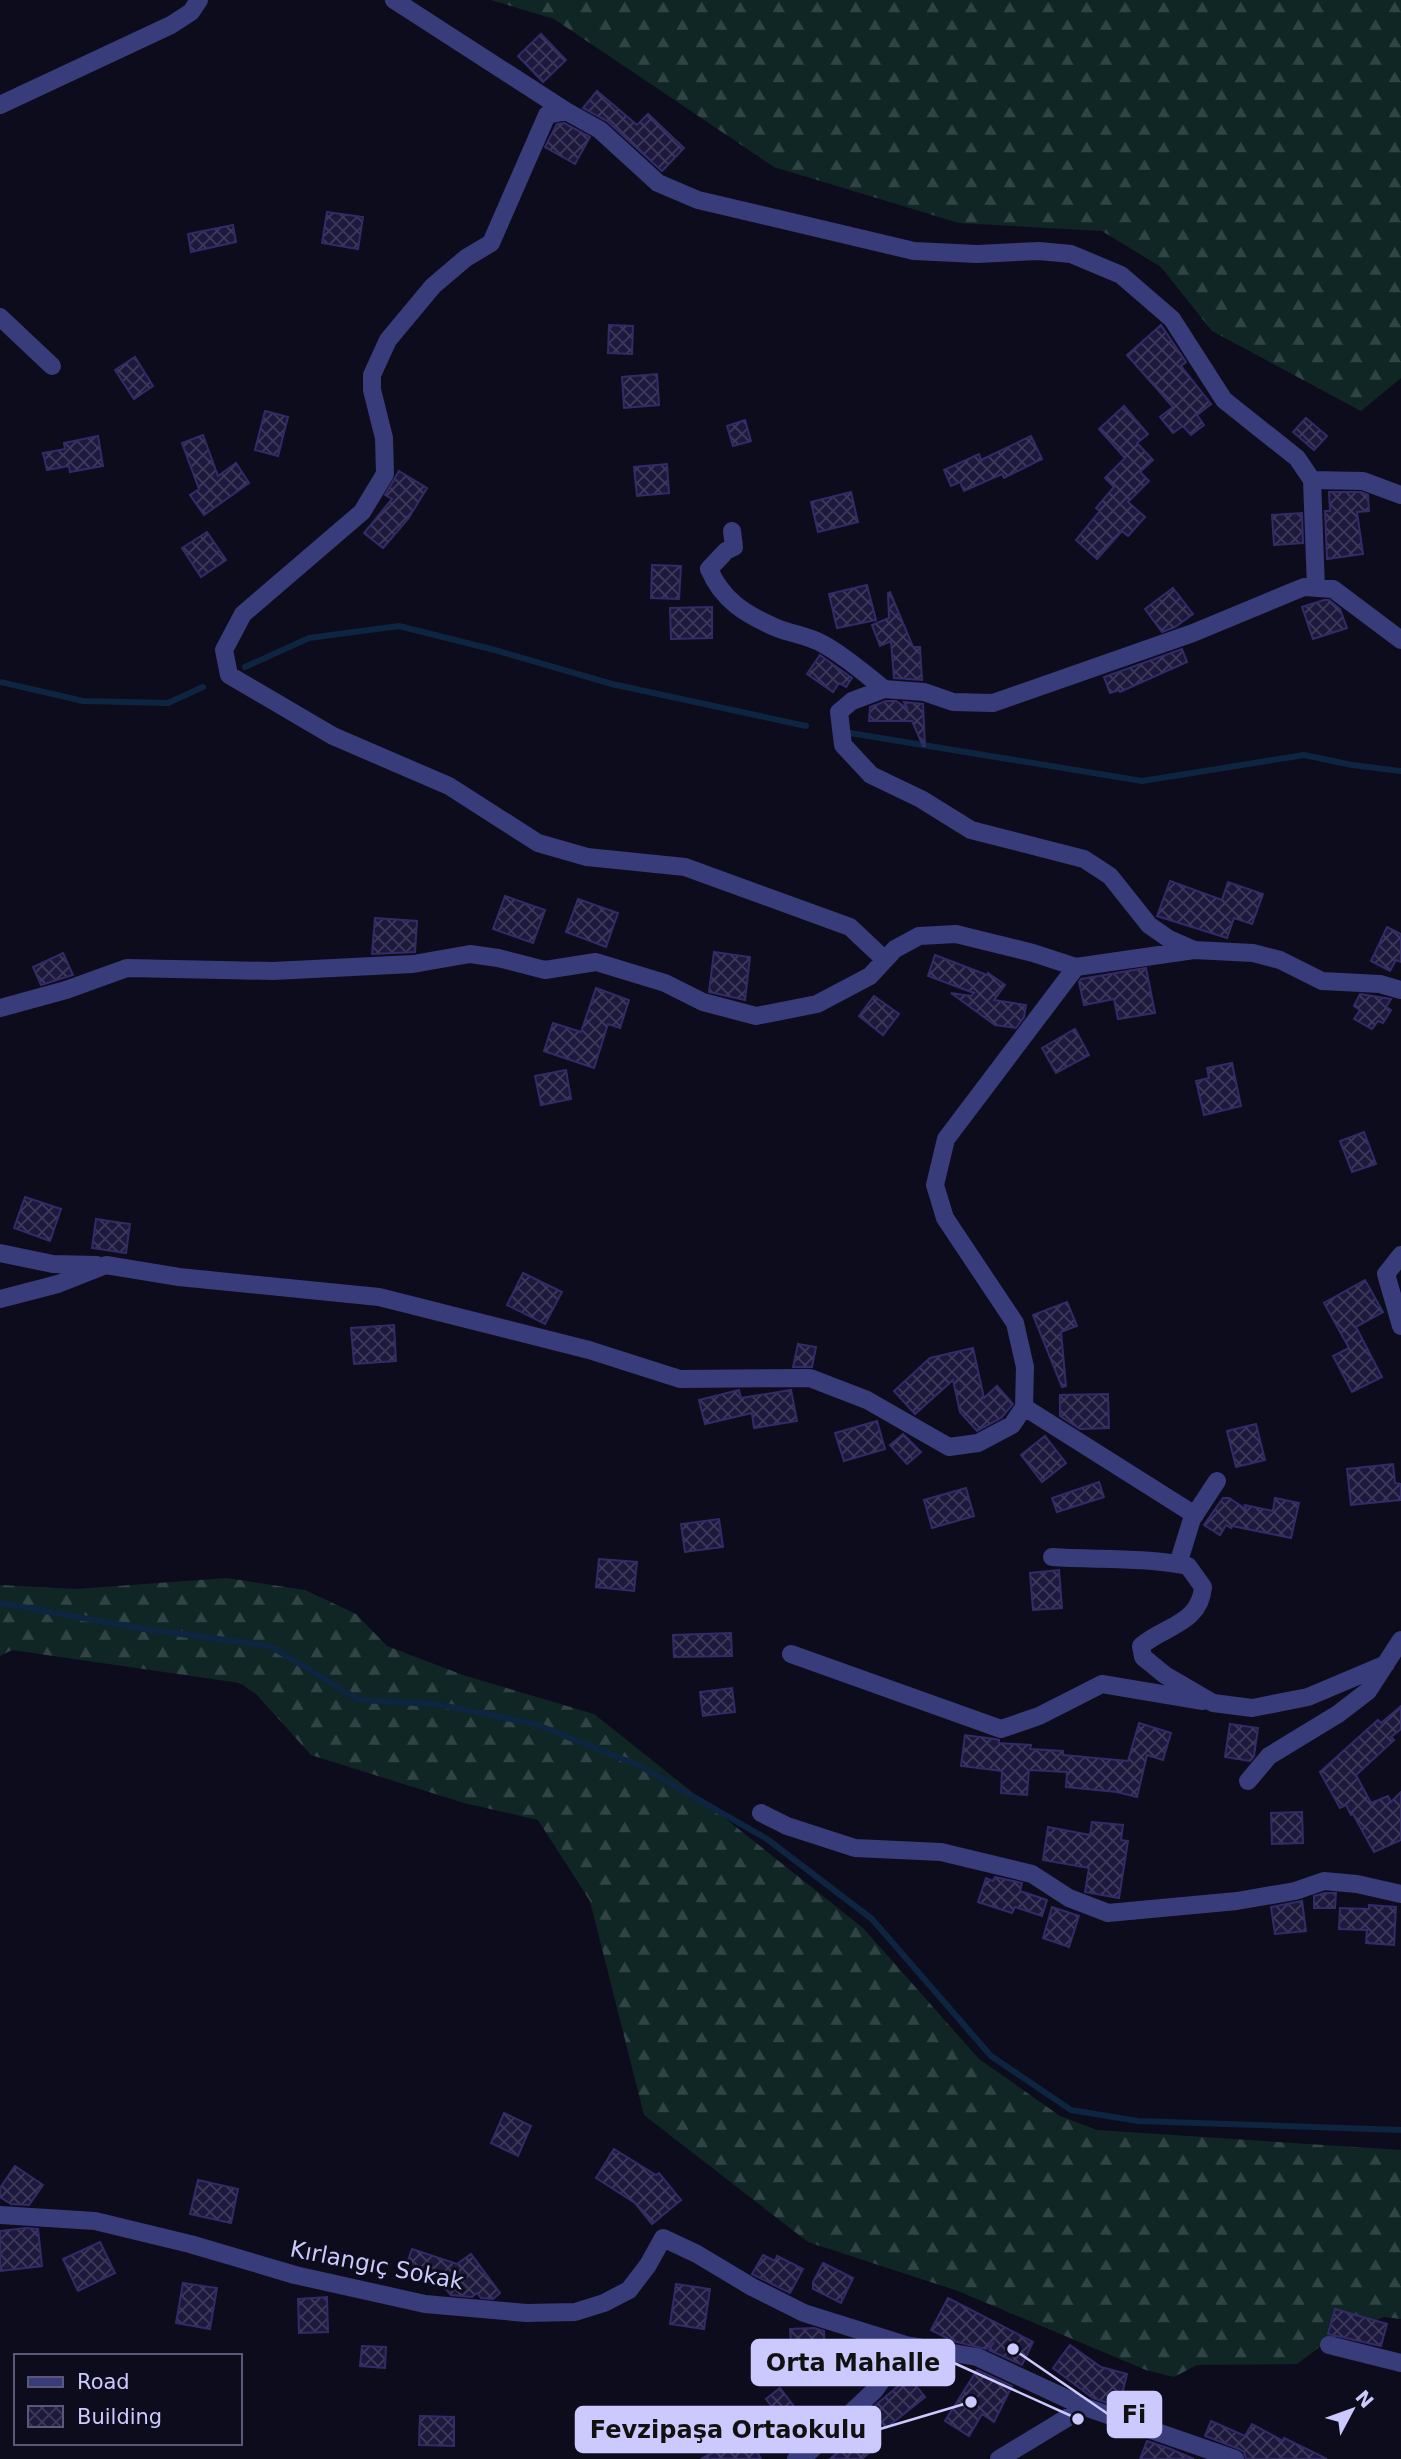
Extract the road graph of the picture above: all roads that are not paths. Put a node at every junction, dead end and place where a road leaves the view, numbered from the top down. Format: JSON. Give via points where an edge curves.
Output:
{"nodes":[{"id":1,"x":199,"y":0,"type":"edge"},
{"id":2,"x":394,"y":0,"type":"edge"},
{"id":3,"x":0,"y":105,"type":"edge"},
{"id":4,"x":566,"y":111,"type":"junction"},
{"id":5,"x":0,"y":317,"type":"edge"},
{"id":6,"x":52,"y":366,"type":"dead end"},
{"id":7,"x":1312,"y":480,"type":"junction"},
{"id":8,"x":1401,"y":495,"type":"edge"},
{"id":9,"x":732,"y":531,"type":"dead end"},
{"id":10,"x":1315,"y":588,"type":"junction"},
{"id":11,"x":1401,"y":640,"type":"edge"},
{"id":12,"x":884,"y":689,"type":"junction"},
{"id":13,"x":1194,"y":950,"type":"junction"},
{"id":14,"x":885,"y":960,"type":"junction"},
{"id":15,"x":1076,"y":967,"type":"junction"},
{"id":16,"x":1401,"y":990,"type":"edge"},
{"id":17,"x":0,"y":1008,"type":"edge"},
{"id":18,"x":0,"y":1253,"type":"edge"},
{"id":19,"x":1401,"y":1255,"type":"edge"},
{"id":20,"x":106,"y":1265,"type":"junction"},
{"id":21,"x":0,"y":1299,"type":"edge"},
{"id":22,"x":1401,"y":1325,"type":"edge"},
{"id":23,"x":1024,"y":1407,"type":"junction"},
{"id":24,"x":1217,"y":1481,"type":"dead end"},
{"id":25,"x":1195,"y":1515,"type":"junction"},
{"id":26,"x":1052,"y":1557,"type":"dead end"},
{"id":27,"x":1178,"y":1564,"type":"junction"},
{"id":28,"x":1401,"y":1640,"type":"edge"},
{"id":29,"x":791,"y":1654,"type":"dead end"},
{"id":30,"x":1386,"y":1664,"type":"junction"},
{"id":31,"x":1213,"y":1703,"type":"junction"},
{"id":32,"x":1248,"y":1781,"type":"dead end"},
{"id":33,"x":761,"y":1813,"type":"dead end"},
{"id":34,"x":1401,"y":1894,"type":"edge"},
{"id":35,"x":0,"y":2215,"type":"edge"},
{"id":36,"x":906,"y":2345,"type":"junction"},
{"id":37,"x":1329,"y":2345,"type":"dead end"},
{"id":38,"x":1401,"y":2363,"type":"edge"},
{"id":39,"x":1085,"y":2407,"type":"junction"},
{"id":40,"x":1207,"y":2454,"type":"edge"},
{"id":41,"x":796,"y":2459,"type":"edge"},
{"id":42,"x":999,"y":2459,"type":"edge"},
{"id":43,"x":1235,"y":2459,"type":"edge"}],
"edges":[{"from":1,"to":3,"type":"street","via":[[171,26]]},
{"from":2,"to":4,"type":"street"},
{"from":4,"to":7,"type":"street","via":[[600,130],[657,183],[698,200],[914,251],[1071,254],[1121,275],[1172,318],[1224,400],[1297,458]]},
{"from":4,"to":14,"type":"street","via":[[547,115],[491,243],[433,286],[388,340],[372,375],[384,438],[385,474],[362,512],[243,614],[224,650],[229,675],[333,736],[449,786],[538,843],[587,857],[685,867],[850,927]]},
{"from":5,"to":6,"type":"street"},
{"from":7,"to":8,"type":"street","via":[[1363,481]]},
{"from":7,"to":10,"type":"street"},
{"from":9,"to":12,"type":"street","via":[[734,547],[709,569],[717,588],[742,610],[819,642]]},
{"from":10,"to":11,"type":"street","via":[[1333,589]]},
{"from":10,"to":12,"type":"street","via":[[1304,587],[1194,633],[993,702],[953,702],[924,692]]},
{"from":12,"to":13,"type":"street","via":[[852,701],[839,712],[843,745],[871,775],[971,830],[1084,859],[1110,876],[1150,925],[1169,940]]},
{"from":13,"to":15,"type":"street"},
{"from":13,"to":16,"type":"street","via":[[1254,953],[1322,981]]},
{"from":14,"to":15,"type":"street","via":[[919,936],[956,934]]},
{"from":14,"to":17,"type":"street","via":[[870,976],[817,1004],[756,1016],[703,1002],[665,983],[596,962],[545,970],[470,954],[413,964],[273,971],[127,968]]},
{"from":15,"to":23,"type":"street","via":[[946,1139],[935,1185],[945,1218],[1015,1323],[1025,1367]]},
{"from":18,"to":20,"type":"street","via":[[53,1264]]},
{"from":19,"to":22,"type":"street","via":[[1386,1274]]},
{"from":20,"to":21,"type":"street"},
{"from":20,"to":23,"type":"street","via":[[178,1277],[379,1297],[589,1350],[680,1379],[810,1378],[867,1399],[949,1447],[990,1437],[1012,1425]]},
{"from":23,"to":25,"type":"street"},
{"from":24,"to":25,"type":"street"},
{"from":25,"to":27,"type":"street"},
{"from":26,"to":27,"type":"street"},
{"from":27,"to":31,"type":"street","via":[[1188,1566],[1203,1587],[1202,1602],[1181,1623],[1141,1646],[1143,1657]]},
{"from":28,"to":30,"type":"street"},
{"from":29,"to":31,"type":"street","via":[[1001,1729],[1039,1716],[1102,1684]]},
{"from":30,"to":31,"type":"street","via":[[1308,1698],[1251,1708]]},
{"from":30,"to":32,"type":"street","via":[[1368,1691],[1269,1756]]},
{"from":33,"to":34,"type":"street","via":[[855,1848],[941,1852],[1032,1874],[1069,1898],[1108,1913],[1237,1902],[1324,1881]]},
{"from":35,"to":36,"type":"street","name":"Kırlangıç Sokak","via":[[95,2221],[295,2275],[425,2304],[526,2313],[575,2312],[629,2290],[663,2238],[804,2314]]},
{"from":36,"to":39,"type":"street","via":[[977,2357]]},
{"from":36,"to":41,"type":"street","via":[[875,2390]]},
{"from":37,"to":38,"type":"street"},
{"from":39,"to":40,"type":"street"},
{"from":39,"to":42,"type":"street"},
{"from":40,"to":43,"type":"street"}]}
